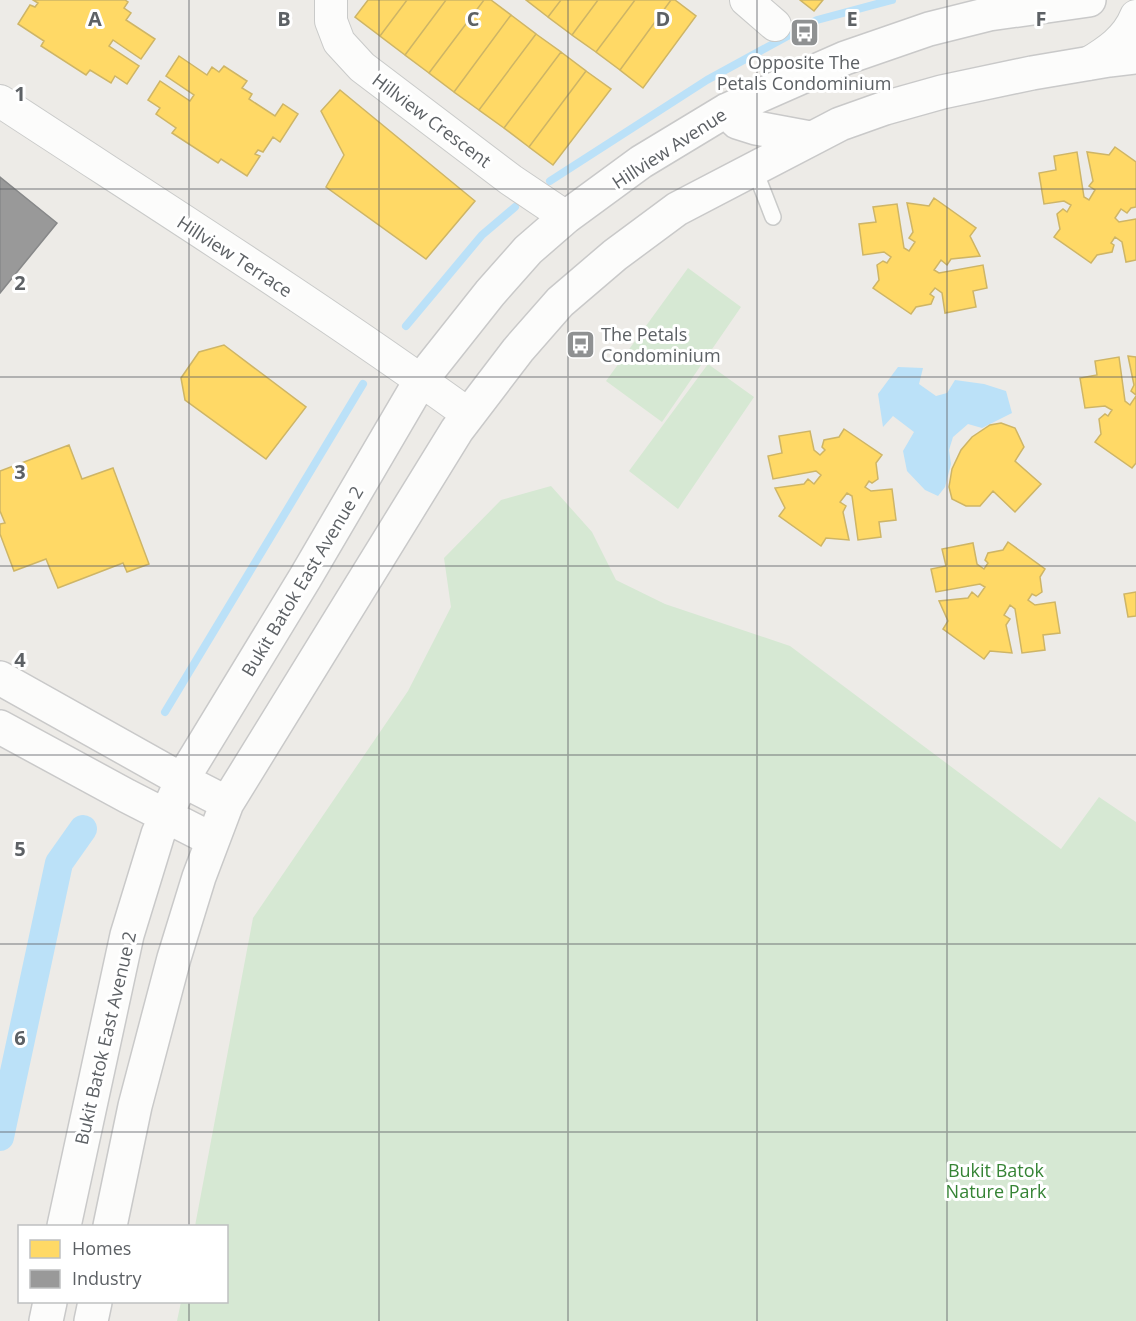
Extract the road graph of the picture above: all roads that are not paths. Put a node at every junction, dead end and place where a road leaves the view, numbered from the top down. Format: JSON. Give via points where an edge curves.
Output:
{"nodes":[{"id":1,"x":332,"y":0,"type":"edge"},
{"id":2,"x":746,"y":0,"type":"edge"},
{"id":3,"x":1089,"y":0,"type":"edge"},
{"id":4,"x":1136,"y":16,"type":"edge"},
{"id":5,"x":775,"y":25,"type":"dead end"},
{"id":6,"x":1136,"y":57,"type":"edge"},
{"id":7,"x":1087,"y":64,"type":"junction"},
{"id":8,"x":0,"y":101,"type":"edge"},
{"id":9,"x":727,"y":110,"type":"junction"},
{"id":10,"x":810,"y":138,"type":"junction"},
{"id":11,"x":738,"y":183,"type":"junction"},
{"id":12,"x":566,"y":217,"type":"junction"},
{"id":13,"x":773,"y":217,"type":"dead end"},
{"id":14,"x":421,"y":380,"type":"junction"},
{"id":15,"x":468,"y":414,"type":"junction"},
{"id":16,"x":0,"y":678,"type":"edge"},
{"id":17,"x":0,"y":727,"type":"edge"},
{"id":18,"x":182,"y":780,"type":"junction"},
{"id":19,"x":227,"y":803,"type":"junction"},
{"id":20,"x":165,"y":816,"type":"junction"},
{"id":21,"x":213,"y":840,"type":"junction"},
{"id":22,"x":64,"y":1225,"type":"edge"},
{"id":23,"x":110,"y":1225,"type":"edge"},
{"id":24,"x":50,"y":1303,"type":"edge"},
{"id":25,"x":95,"y":1303,"type":"edge"},
{"id":26,"x":46,"y":1321,"type":"edge"},
{"id":27,"x":91,"y":1321,"type":"edge"}],
"edges":[{"from":1,"to":12,"type":"street","name":"Hillview Crescent","via":[[331,21],[339,42],[362,67]]},
{"from":2,"to":5,"type":"street"},
{"from":3,"to":9,"type":"street","name":"Hillview Avenue","via":[[989,14],[929,29],[845,58]]},
{"from":4,"to":7,"type":"street","via":[[1124,37]]},
{"from":6,"to":7,"type":"street"},
{"from":7,"to":10,"type":"street","via":[[942,92],[885,108]]},
{"from":8,"to":14,"type":"street","name":"Hillview Terrace"},
{"from":9,"to":10,"type":"street","via":[[737,122]]},
{"from":9,"to":12,"type":"street","name":"Hillview Avenue","via":[[642,162]]},
{"from":10,"to":11,"type":"street"},
{"from":11,"to":13,"type":"lane"},
{"from":11,"to":15,"type":"street","via":[[677,209],[560,302]]},
{"from":12,"to":14,"type":"street","name":"Hillview Avenue","via":[[512,267]]},
{"from":14,"to":15,"type":"street","name":"Hillview Terrace"},
{"from":14,"to":18,"type":"street","name":"Bukit Batok East Avenue 2"},
{"from":15,"to":19,"type":"street"},
{"from":16,"to":18,"type":"street"},
{"from":17,"to":20,"type":"street"},
{"from":18,"to":19,"type":"street"},
{"from":18,"to":20,"type":"street","name":"Bukit Batok East Avenue 2"},
{"from":19,"to":21,"type":"street"},
{"from":20,"to":21,"type":"street"},
{"from":20,"to":22,"type":"street","name":"Bukit Batok East Avenue 2","via":[[127,935]]},
{"from":21,"to":23,"type":"street","via":[[177,948],[138,1095]]},
{"from":24,"to":26,"type":"street"},
{"from":25,"to":27,"type":"street"}]}
